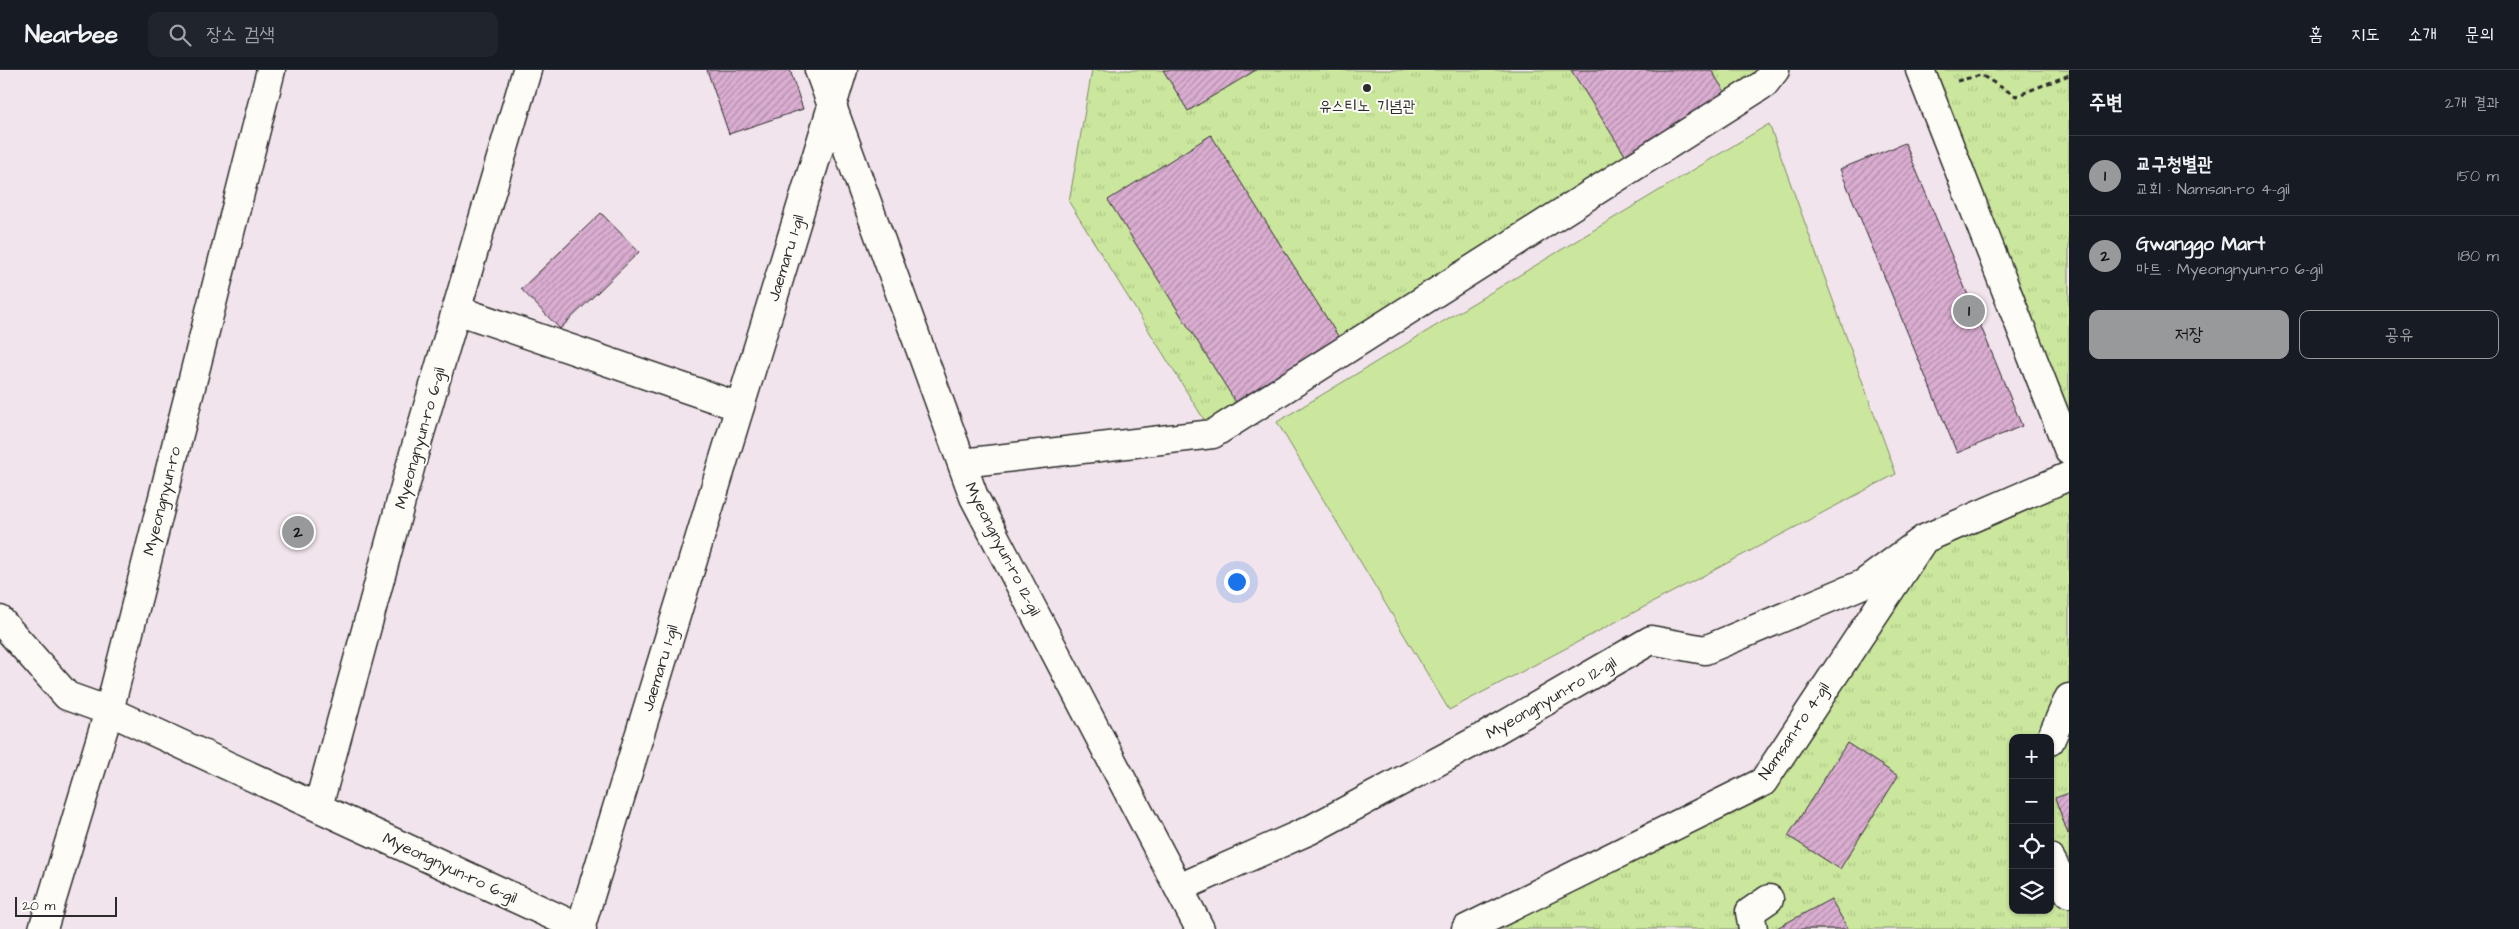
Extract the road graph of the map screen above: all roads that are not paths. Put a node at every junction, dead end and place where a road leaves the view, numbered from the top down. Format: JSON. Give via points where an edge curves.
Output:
{"nodes":[{"id":1,"x":271,"y":70,"type":"edge"},
{"id":2,"x":527,"y":70,"type":"edge"},
{"id":3,"x":819,"y":70,"type":"edge"},
{"id":4,"x":843,"y":70,"type":"edge"},
{"id":5,"x":1775,"y":70,"type":"edge"},
{"id":6,"x":1923,"y":79,"type":"edge"},
{"id":7,"x":832,"y":109,"type":"junction"},
{"id":8,"x":457,"y":310,"type":"junction"},
{"id":9,"x":740,"y":407,"type":"junction"},
{"id":10,"x":2069,"y":451,"type":"edge"},
{"id":11,"x":962,"y":462,"type":"junction"},
{"id":12,"x":2069,"y":476,"type":"edge"},
{"id":13,"x":1924,"y":539,"type":"junction"},
{"id":14,"x":0,"y":620,"type":"edge"},
{"id":15,"x":2069,"y":698,"type":"edge"},
{"id":16,"x":109,"y":711,"type":"junction"},
{"id":17,"x":2053,"y":734,"type":"edge"},
{"id":18,"x":318,"y":807,"type":"junction"},
{"id":19,"x":2054,"y":865,"type":"edge"},
{"id":20,"x":1179,"y":888,"type":"junction"},
{"id":21,"x":2069,"y":893,"type":"edge"},
{"id":22,"x":1768,"y":899,"type":"dead end"},
{"id":23,"x":43,"y":929,"type":"edge"},
{"id":24,"x":581,"y":929,"type":"edge"},
{"id":25,"x":1200,"y":929,"type":"edge"},
{"id":26,"x":1466,"y":929,"type":"edge"},
{"id":27,"x":1753,"y":929,"type":"edge"}],
"edges":[{"from":1,"to":16,"type":"street","name":"Myeongnyun-ro"},
{"from":2,"to":8,"type":"street","name":"Myeongnyun-ro 6-gil"},
{"from":3,"to":7,"type":"street","name":"Myeongnyun-ro 12-gil"},
{"from":4,"to":7,"type":"street"},
{"from":5,"to":11,"type":"street","via":[[1764,84],[1213,434]]},
{"from":6,"to":10,"type":"street"},
{"from":7,"to":9,"type":"street","name":"Jaemaru 1-gil"},
{"from":7,"to":11,"type":"street","name":"Myeongnyun-ro 12-gil"},
{"from":8,"to":9,"type":"street"},
{"from":8,"to":18,"type":"street","name":"Myeongnyun-ro 6-gil"},
{"from":9,"to":24,"type":"street","name":"Jaemaru 1-gil"},
{"from":11,"to":20,"type":"street","name":"Myeongnyun-ro 12-gil","via":[[974,497]]},
{"from":12,"to":13,"type":"street"},
{"from":13,"to":20,"type":"street","name":"Myeongnyun-ro 12-gil","via":[[1863,584],[1705,650],[1651,640],[1489,734],[1310,830]]},
{"from":13,"to":26,"type":"street","name":"Namsan-ro 4-gil","via":[[1763,782]]},
{"from":14,"to":16,"type":"street","name":"Myeongnyun-ro 6-gil","via":[[67,696]]},
{"from":15,"to":17,"type":"street"},
{"from":16,"to":18,"type":"street","name":"Myeongnyun-ro 6-gil"},
{"from":16,"to":23,"type":"street","name":"Myeongnyun-ro"},
{"from":18,"to":24,"type":"street","name":"Myeongnyun-ro 6-gil"},
{"from":19,"to":21,"type":"street"},
{"from":20,"to":25,"type":"street","name":"Myeongnyun-ro 12-gil"},
{"from":22,"to":27,"type":"street","via":[[1750,912]]}]}
